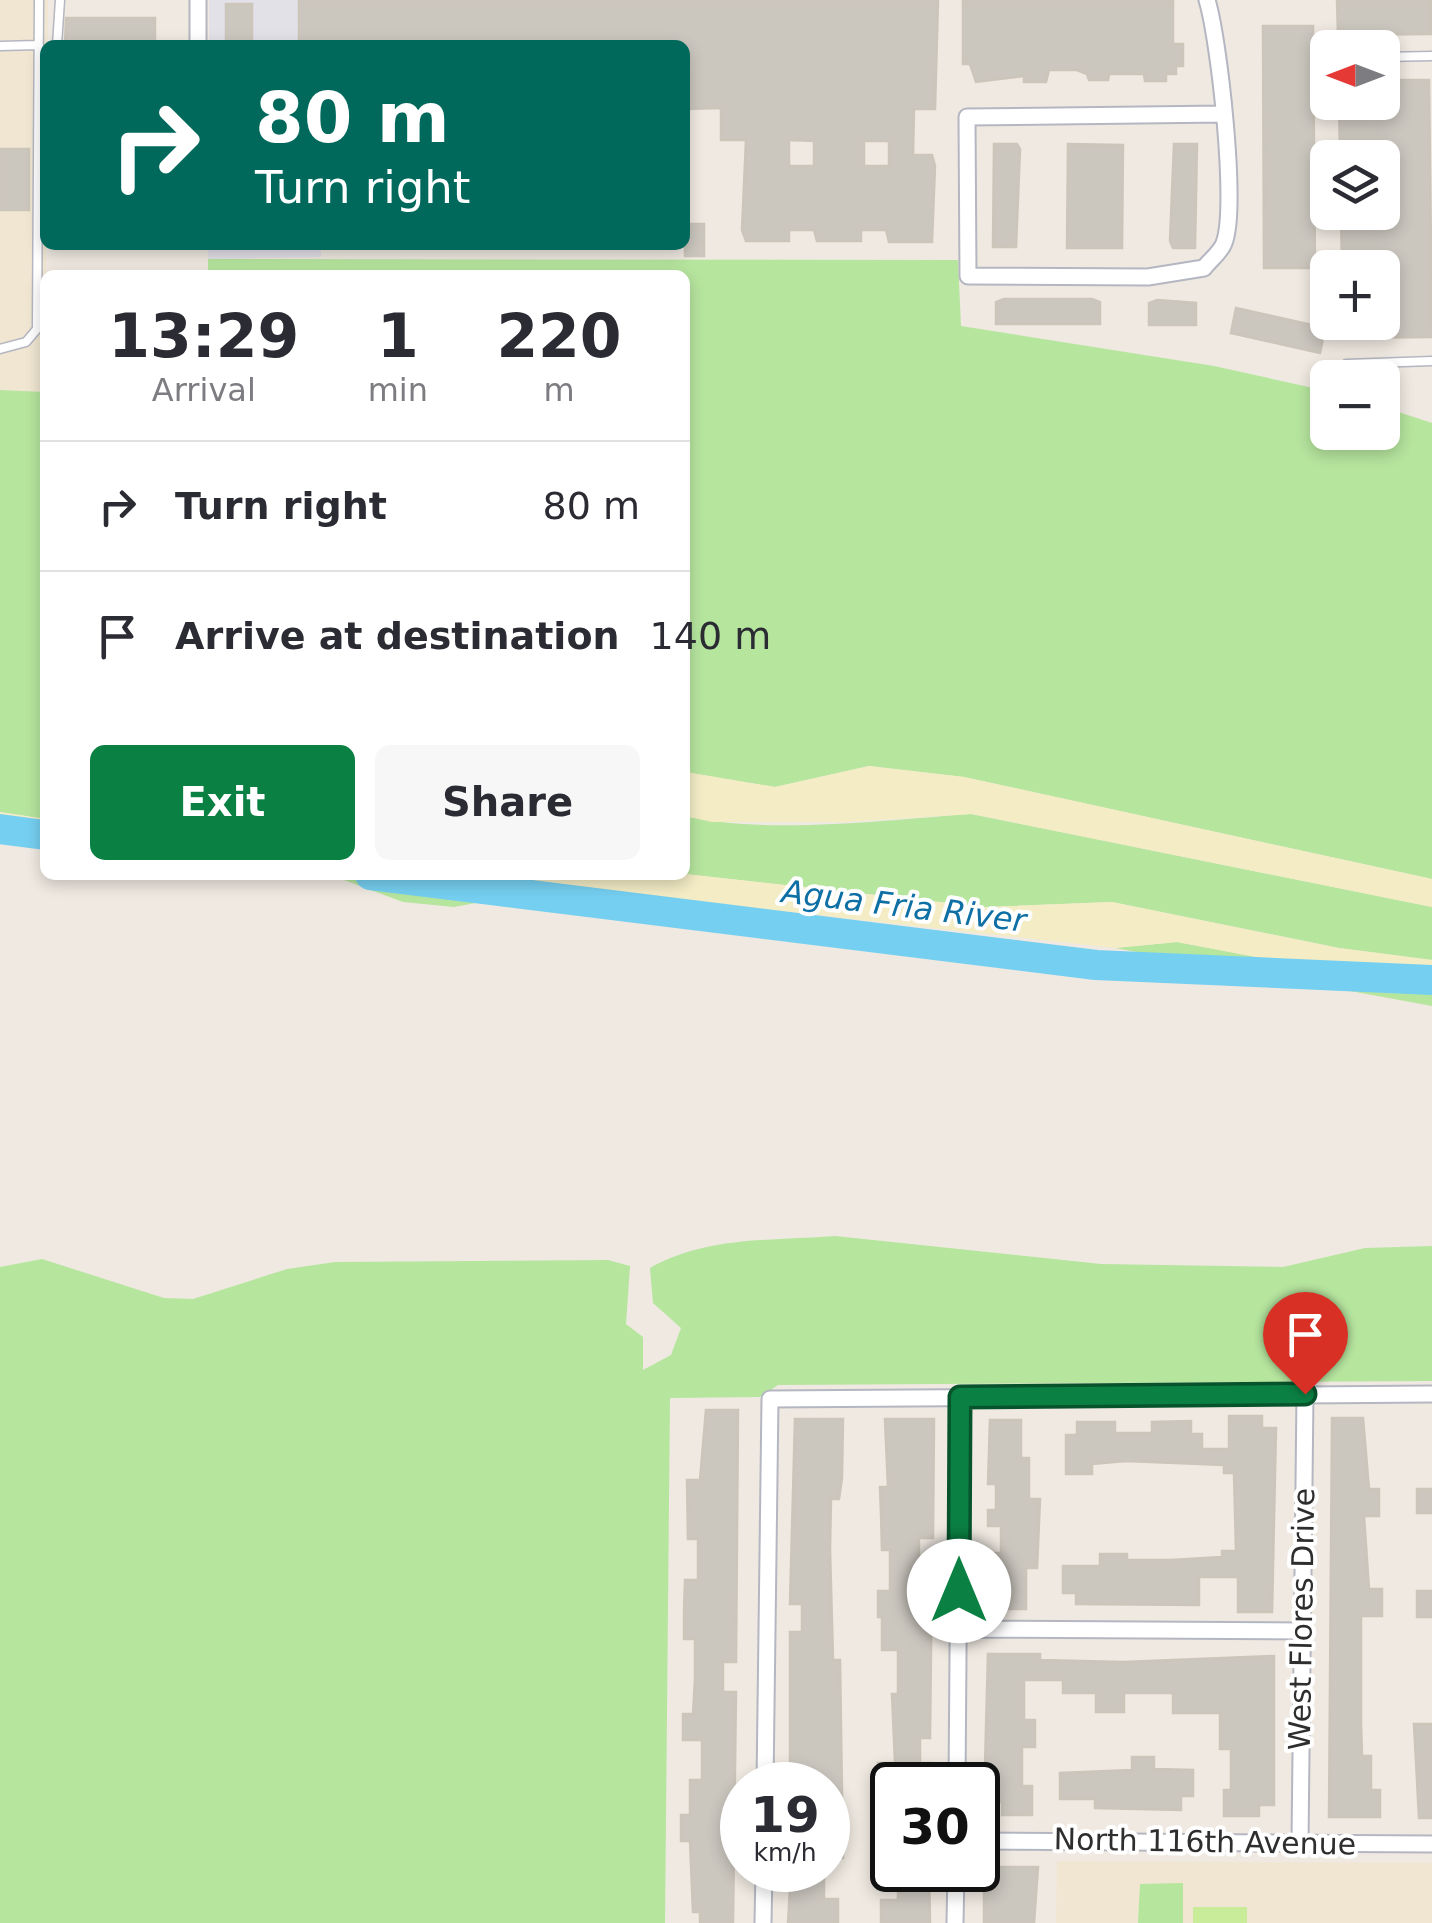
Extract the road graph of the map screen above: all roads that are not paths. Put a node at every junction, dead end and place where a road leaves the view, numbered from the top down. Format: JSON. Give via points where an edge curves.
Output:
{"nodes":[{"id":1,"x":39,"y":0,"type":"edge"},
{"id":2,"x":60,"y":0,"type":"edge"},
{"id":3,"x":198,"y":0,"type":"edge"},
{"id":4,"x":1207,"y":0,"type":"edge"},
{"id":5,"x":57,"y":40,"type":"edge"},
{"id":6,"x":198,"y":40,"type":"edge"},
{"id":7,"x":39,"y":45,"type":"junction"},
{"id":8,"x":0,"y":46,"type":"edge"},
{"id":9,"x":1432,"y":56,"type":"edge"},
{"id":10,"x":1400,"y":57,"type":"edge"},
{"id":11,"x":1223,"y":114,"type":"junction"},
{"id":12,"x":0,"y":349,"type":"edge"},
{"id":13,"x":1432,"y":361,"type":"edge"},
{"id":14,"x":1400,"y":362,"type":"edge"},
{"id":15,"x":1305,"y":1394,"type":"junction"},
{"id":16,"x":1432,"y":1394,"type":"edge"},
{"id":17,"x":960,"y":1397,"type":"junction"},
{"id":18,"x":958,"y":1629,"type":"junction"},
{"id":19,"x":1302,"y":1631,"type":"junction"},
{"id":20,"x":765,"y":1762,"type":"edge"},
{"id":21,"x":958,"y":1762,"type":"edge"},
{"id":22,"x":1000,"y":1841,"type":"edge"},
{"id":23,"x":1300,"y":1843,"type":"junction"},
{"id":24,"x":1432,"y":1844,"type":"edge"},
{"id":25,"x":764,"y":1892,"type":"edge"},
{"id":26,"x":956,"y":1892,"type":"edge"},
{"id":27,"x":764,"y":1923,"type":"edge"},
{"id":28,"x":955,"y":1923,"type":"edge"}],
"edges":[{"from":1,"to":7,"type":"lane"},
{"from":2,"to":5,"type":"lane"},
{"from":3,"to":6,"type":"street"},
{"from":4,"to":11,"type":"street"},
{"from":7,"to":8,"type":"lane"},
{"from":7,"to":12,"type":"lane","via":[[38,329],[26,342]]},
{"from":9,"to":10,"type":"lane"},
{"from":11,"to":11,"type":"street","via":[[967,116],[968,276],[1148,277],[1204,268],[1224,244],[1228,220]]},
{"from":13,"to":14,"type":"lane"},
{"from":15,"to":16,"type":"street"},
{"from":15,"to":17,"type":"street"},
{"from":15,"to":19,"type":"street","name":"West Flores Drive"},
{"from":17,"to":18,"type":"street"},
{"from":17,"to":20,"type":"street","via":[[770,1398]]},
{"from":18,"to":19,"type":"street"},
{"from":18,"to":21,"type":"street"},
{"from":19,"to":23,"type":"street","name":"West Flores Drive"},
{"from":22,"to":23,"type":"street","name":"North 116th Avenue"},
{"from":23,"to":24,"type":"street","name":"North 116th Avenue"},
{"from":25,"to":27,"type":"street"},
{"from":26,"to":28,"type":"street"}]}
